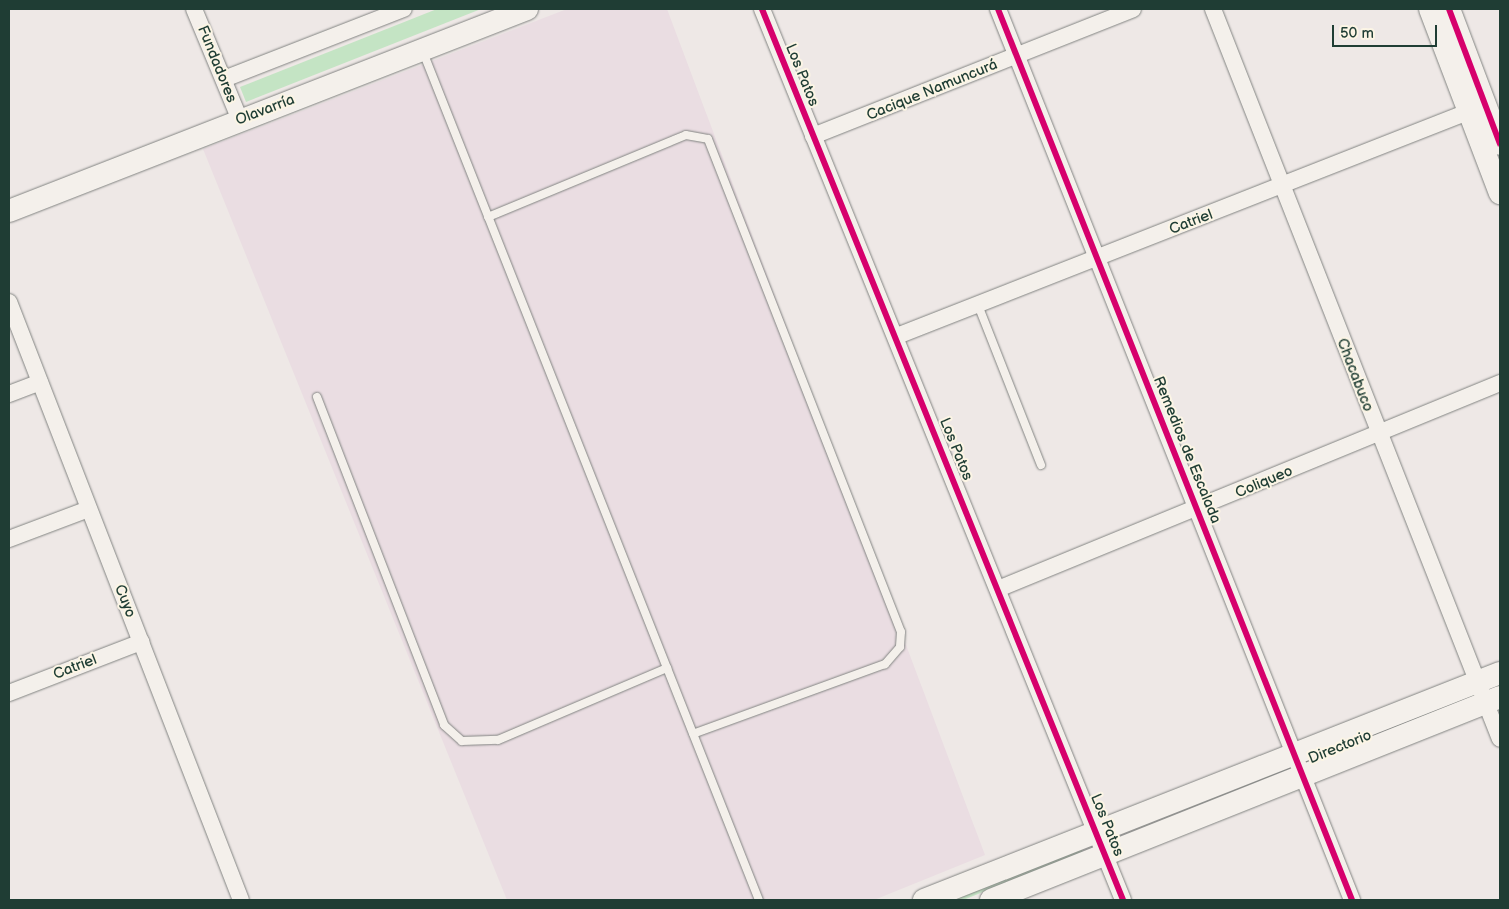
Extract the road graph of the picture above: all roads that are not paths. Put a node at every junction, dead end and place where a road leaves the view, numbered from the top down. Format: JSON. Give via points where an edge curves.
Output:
{"nodes":[{"id":1,"x":194,"y":9,"type":"edge"},
{"id":2,"x":404,"y":9,"type":"edge"},
{"id":3,"x":523,"y":9,"type":"edge"},
{"id":4,"x":762,"y":9,"type":"edge"},
{"id":5,"x":998,"y":9,"type":"edge"},
{"id":6,"x":1133,"y":9,"type":"edge"},
{"id":7,"x":1213,"y":9,"type":"edge"},
{"id":8,"x":1430,"y":9,"type":"edge"},
{"id":9,"x":1449,"y":9,"type":"edge"},
{"id":10,"x":422,"y":50,"type":"junction"},
{"id":11,"x":1016,"y":56,"type":"junction"},
{"id":12,"x":224,"y":80,"type":"junction"},
{"id":13,"x":1477,"y":109,"type":"junction"},
{"id":14,"x":240,"y":120,"type":"junction"},
{"id":15,"x":813,"y":136,"type":"junction"},
{"id":16,"x":1500,"y":144,"type":"edge"},
{"id":17,"x":1281,"y":187,"type":"junction"},
{"id":18,"x":1500,"y":193,"type":"edge"},
{"id":19,"x":9,"y":211,"type":"edge"},
{"id":20,"x":488,"y":217,"type":"junction"},
{"id":21,"x":1097,"y":258,"type":"junction"},
{"id":22,"x":9,"y":302,"type":"edge"},
{"id":23,"x":978,"y":305,"type":"junction"},
{"id":24,"x":897,"y":336,"type":"junction"},
{"id":25,"x":40,"y":382,"type":"junction"},
{"id":26,"x":1500,"y":383,"type":"edge"},
{"id":27,"x":9,"y":394,"type":"edge"},
{"id":28,"x":317,"y":397,"type":"dead end"},
{"id":29,"x":1378,"y":434,"type":"junction"},
{"id":30,"x":1041,"y":465,"type":"dead end"},
{"id":31,"x":89,"y":509,"type":"junction"},
{"id":32,"x":1197,"y":509,"type":"junction"},
{"id":33,"x":9,"y":539,"type":"edge"},
{"id":34,"x":998,"y":590,"type":"junction"},
{"id":35,"x":141,"y":642,"type":"junction"},
{"id":36,"x":667,"y":668,"type":"junction"},
{"id":37,"x":1500,"y":672,"type":"edge"},
{"id":38,"x":1477,"y":682,"type":"junction"},
{"id":39,"x":9,"y":693,"type":"edge"},
{"id":40,"x":1493,"y":700,"type":"edge"},
{"id":41,"x":693,"y":734,"type":"junction"},
{"id":42,"x":1500,"y":740,"type":"edge"},
{"id":43,"x":1294,"y":753,"type":"junction"},
{"id":44,"x":1303,"y":776,"type":"junction"},
{"id":45,"x":1096,"y":831,"type":"junction"},
{"id":46,"x":1106,"y":855,"type":"junction"},
{"id":47,"x":241,"y":900,"type":"edge"},
{"id":48,"x":758,"y":900,"type":"edge"},
{"id":49,"x":924,"y":900,"type":"edge"},
{"id":50,"x":991,"y":900,"type":"edge"},
{"id":51,"x":1123,"y":900,"type":"edge"},
{"id":52,"x":1352,"y":900,"type":"edge"}],
"edges":[{"from":1,"to":12,"type":"street","name":"Fundadores"},
{"from":2,"to":12,"type":"street"},
{"from":3,"to":10,"type":"main road","name":"Olavarría"},
{"from":4,"to":15,"type":"street","name":"Los Patos"},
{"from":5,"to":11,"type":"street","name":"Remedios de Escalada"},
{"from":6,"to":11,"type":"street","name":"Cacique Namuncurá"},
{"from":7,"to":17,"type":"street","name":"Chacabuco"},
{"from":8,"to":13,"type":"main road"},
{"from":9,"to":13,"type":"main road"},
{"from":10,"to":14,"type":"main road","name":"Olavarría"},
{"from":10,"to":20,"type":"lane"},
{"from":11,"to":15,"type":"street","name":"Cacique Namuncurá"},
{"from":11,"to":21,"type":"street","name":"Remedios de Escalada"},
{"from":12,"to":14,"type":"street","name":"Fundadores"},
{"from":13,"to":16,"type":"main road"},
{"from":13,"to":17,"type":"street","name":"Catriel"},
{"from":13,"to":18,"type":"main road"},
{"from":14,"to":19,"type":"main road","name":"Olavarría"},
{"from":15,"to":24,"type":"street","name":"Los Patos"},
{"from":17,"to":21,"type":"street","name":"Catriel"},
{"from":17,"to":29,"type":"street","name":"Chacabuco"},
{"from":20,"to":36,"type":"lane"},
{"from":20,"to":41,"type":"lane","via":[[686,135],[708,138],[901,632],[900,647],[885,664]]},
{"from":21,"to":23,"type":"street","name":"Catriel"},
{"from":21,"to":32,"type":"street","name":"Remedios de Escalada"},
{"from":22,"to":25,"type":"street","name":"Cuyo"},
{"from":23,"to":24,"type":"street","name":"Catriel"},
{"from":23,"to":30,"type":"lane"},
{"from":24,"to":34,"type":"street","name":"Los Patos"},
{"from":25,"to":27,"type":"street"},
{"from":25,"to":31,"type":"street","name":"Cuyo"},
{"from":26,"to":29,"type":"street","name":"Coliqueo"},
{"from":28,"to":36,"type":"lane","via":[[444,726],[462,741],[498,740]]},
{"from":29,"to":32,"type":"street","name":"Coliqueo"},
{"from":29,"to":38,"type":"street","name":"Chacabuco"},
{"from":31,"to":33,"type":"street"},
{"from":31,"to":35,"type":"street","name":"Cuyo"},
{"from":32,"to":34,"type":"street","name":"Coliqueo"},
{"from":32,"to":43,"type":"street","name":"Remedios de Escalada"},
{"from":34,"to":45,"type":"street","name":"Los Patos"},
{"from":35,"to":39,"type":"street","name":"Catriel"},
{"from":35,"to":47,"type":"street","name":"Cuyo"},
{"from":36,"to":41,"type":"lane"},
{"from":37,"to":38,"type":"main road","name":"Directorio"},
{"from":38,"to":40,"type":"street","name":"Chacabuco"},
{"from":38,"to":43,"type":"main road","name":"Directorio"},
{"from":40,"to":42,"type":"street","name":"Chacabuco"},
{"from":40,"to":44,"type":"main road","name":"Directorio"},
{"from":41,"to":48,"type":"lane"},
{"from":43,"to":44,"type":"street","name":"Remedios de Escalada"},
{"from":43,"to":45,"type":"main road","name":"Directorio"},
{"from":44,"to":46,"type":"main road","name":"Directorio"},
{"from":44,"to":52,"type":"street","name":"Remedios de Escalada"},
{"from":45,"to":46,"type":"street","name":"Los Patos"},
{"from":45,"to":49,"type":"main road","name":"Directorio"},
{"from":46,"to":50,"type":"main road","name":"Directorio"},
{"from":46,"to":51,"type":"street","name":"Los Patos"}]}
